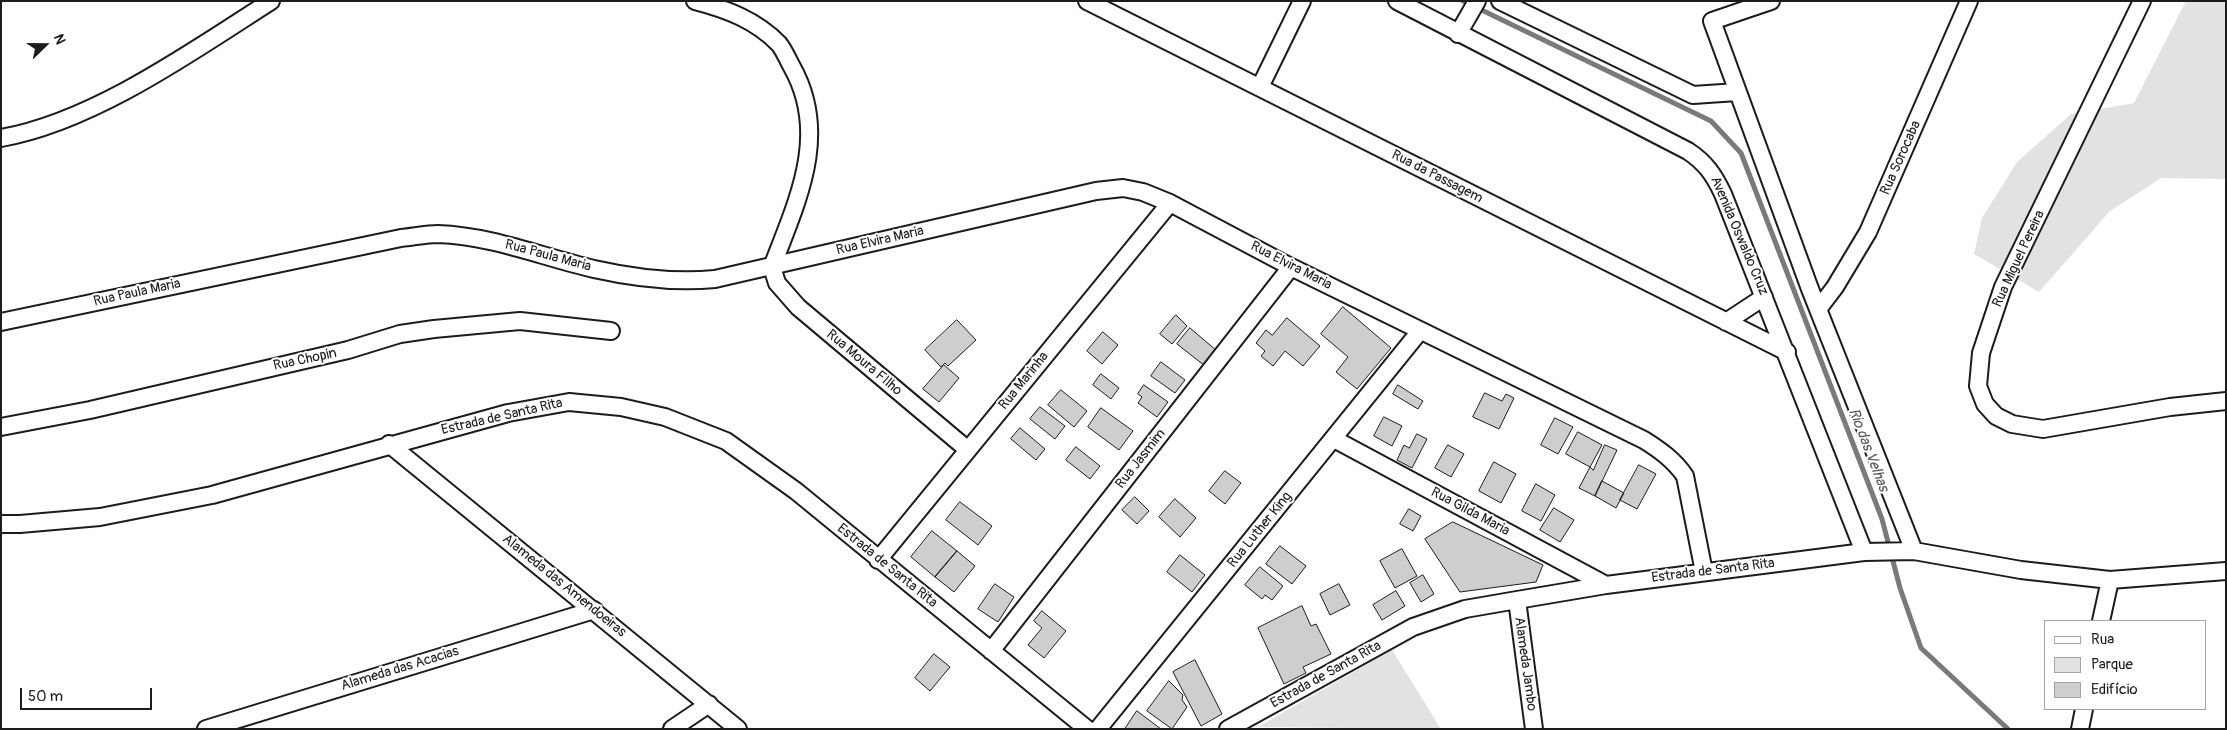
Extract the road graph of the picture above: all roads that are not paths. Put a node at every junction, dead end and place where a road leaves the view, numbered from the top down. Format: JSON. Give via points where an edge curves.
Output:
{"nodes":[{"id":1,"x":271,"y":1,"type":"edge"},
{"id":2,"x":695,"y":1,"type":"edge"},
{"id":3,"x":1087,"y":1,"type":"edge"},
{"id":4,"x":1302,"y":1,"type":"edge"},
{"id":5,"x":1397,"y":1,"type":"edge"},
{"id":6,"x":1477,"y":1,"type":"edge"},
{"id":7,"x":1500,"y":1,"type":"edge"},
{"id":8,"x":1771,"y":1,"type":"edge"},
{"id":9,"x":1969,"y":1,"type":"edge"},
{"id":10,"x":2142,"y":1,"type":"edge"},
{"id":11,"x":1458,"y":34,"type":"junction"},
{"id":12,"x":1260,"y":87,"type":"junction"},
{"id":13,"x":1732,"y":93,"type":"junction"},
{"id":14,"x":1,"y":138,"type":"edge"},
{"id":15,"x":1170,"y":203,"type":"junction"},
{"id":16,"x":772,"y":267,"type":"junction"},
{"id":17,"x":1292,"y":267,"type":"junction"},
{"id":18,"x":1764,"y":297,"type":"junction"},
{"id":19,"x":1819,"y":308,"type":"junction"},
{"id":20,"x":1,"y":322,"type":"edge"},
{"id":21,"x":1726,"y":322,"type":"junction"},
{"id":22,"x":611,"y":331,"type":"dead end"},
{"id":23,"x":1420,"y":331,"type":"junction"},
{"id":24,"x":1786,"y":352,"type":"junction"},
{"id":25,"x":2226,"y":401,"type":"edge"},
{"id":26,"x":1,"y":427,"type":"edge"},
{"id":27,"x":1334,"y":439,"type":"junction"},
{"id":28,"x":390,"y":444,"type":"junction"},
{"id":29,"x":968,"y":450,"type":"junction"},
{"id":30,"x":1,"y":524,"type":"edge"},
{"id":31,"x":1909,"y":551,"type":"junction"},
{"id":32,"x":1870,"y":552,"type":"junction"},
{"id":33,"x":878,"y":560,"type":"junction"},
{"id":34,"x":2226,"y":571,"type":"edge"},
{"id":35,"x":1704,"y":572,"type":"junction"},
{"id":36,"x":2206,"y":573,"type":"junction"},
{"id":37,"x":2110,"y":580,"type":"junction"},
{"id":38,"x":2226,"y":584,"type":"edge"},
{"id":39,"x":1606,"y":585,"type":"junction"},
{"id":40,"x":1517,"y":600,"type":"junction"},
{"id":41,"x":594,"y":610,"type":"junction"},
{"id":42,"x":2101,"y":620,"type":"edge"},
{"id":43,"x":991,"y":651,"type":"junction"},
{"id":44,"x":709,"y":704,"type":"junction"},
{"id":45,"x":2084,"y":710,"type":"edge"},
{"id":46,"x":206,"y":729,"type":"edge"},
{"id":47,"x":672,"y":729,"type":"edge"},
{"id":48,"x":738,"y":729,"type":"edge"},
{"id":49,"x":1087,"y":729,"type":"edge"},
{"id":50,"x":1098,"y":729,"type":"edge"},
{"id":51,"x":1228,"y":729,"type":"edge"},
{"id":52,"x":1534,"y":729,"type":"edge"},
{"id":53,"x":2080,"y":729,"type":"edge"}],
"edges":[{"from":1,"to":14,"type":"street","via":[[178,60],[98,104],[36,131]]},
{"from":2,"to":16,"type":"street","via":[[750,21],[780,45],[801,83],[810,117],[808,152],[799,195]]},
{"from":3,"to":12,"type":"street","name":"Rua da Passagem"},
{"from":4,"to":12,"type":"street"},
{"from":5,"to":11,"type":"street","name":"Avenida Oswaldo Cruz"},
{"from":6,"to":11,"type":"street"},
{"from":7,"to":13,"type":"street","via":[[1693,95]]},
{"from":8,"to":13,"type":"street","via":[[1712,21]]},
{"from":9,"to":19,"type":"street","name":"Rua Sorocaba","via":[[1868,232]]},
{"from":10,"to":25,"type":"street","name":"Rua Miguel Pereira","via":[[2003,287],[1981,353],[1978,386],[1985,404],[1996,416],[2012,424],[2043,429],[2170,407]]},
{"from":11,"to":18,"type":"street","name":"Avenida Oswaldo Cruz","via":[[1704,162],[1723,194]]},
{"from":12,"to":21,"type":"street","name":"Rua da Passagem"},
{"from":13,"to":19,"type":"street"},
{"from":15,"to":16,"type":"street","name":"Rua Elvira Maria","via":[[1123,188],[1096,191]]},
{"from":15,"to":17,"type":"street","name":"Rua Elvira Maria"},
{"from":15,"to":29,"type":"street","name":"Rua Marinha"},
{"from":16,"to":20,"type":"street","name":"Rua Paula Maria","via":[[715,279],[649,279],[594,269],[475,238],[437,234],[401,238]]},
{"from":16,"to":29,"type":"street","name":"Rua Moura FIlho","via":[[776,283],[798,307]]},
{"from":17,"to":23,"type":"street","name":"Rua Elvira Maria"},
{"from":17,"to":43,"type":"street","name":"Rua Jasmim"},
{"from":18,"to":21,"type":"street"},
{"from":18,"to":24,"type":"street","name":"Avenida Oswaldo Cruz"},
{"from":19,"to":31,"type":"street"},
{"from":21,"to":24,"type":"street","name":"Rua da Passagem"},
{"from":22,"to":26,"type":"street","name":"Rua Chopin","via":[[520,322],[425,330],[90,410]]},
{"from":23,"to":27,"type":"street","name":"Rua Luther King"},
{"from":23,"to":35,"type":"street","name":"Rua Elvira Maria","via":[[1644,440],[1676,463],[1685,476]]},
{"from":24,"to":32,"type":"street","name":"Avenida Oswaldo Cruz"},
{"from":27,"to":39,"type":"street","name":"Rua Gilda Maria"},
{"from":27,"to":50,"type":"street","name":"Rua Luther King"},
{"from":28,"to":30,"type":"street","name":"Estrada de Santa Rita","via":[[212,495],[100,517]]},
{"from":28,"to":33,"type":"street","name":"Estrada de Santa Rita","via":[[508,413],[569,402],[621,407],[665,417],[726,441],[796,491]]},
{"from":28,"to":41,"type":"street","name":"Alameda das Amendoeiras"},
{"from":29,"to":33,"type":"street","name":"Rua Marinha"},
{"from":31,"to":32,"type":"street","name":"Estrada de Santa Rita"},
{"from":31,"to":37,"type":"street","name":"Estrada de Santa Rita","via":[[2030,571]]},
{"from":32,"to":35,"type":"street","name":"Estrada de Santa Rita"},
{"from":33,"to":43,"type":"street","name":"Estrada de Santa Rita"},
{"from":34,"to":36,"type":"street","name":"Estrada de Santa Rita"},
{"from":35,"to":39,"type":"street","name":"Estrada de Santa Rita"},
{"from":36,"to":37,"type":"street","name":"Estrada de Santa Rita"},
{"from":36,"to":38,"type":"street"},
{"from":37,"to":42,"type":"street"},
{"from":39,"to":40,"type":"street","name":"Estrada de Santa Rita"},
{"from":40,"to":51,"type":"street","name":"Estrada de Santa Rita","via":[[1465,609],[1413,626]]},
{"from":40,"to":52,"type":"street","name":"Alameda Jambo"},
{"from":41,"to":44,"type":"street","name":"Alameda das Amendoeiras"},
{"from":41,"to":46,"type":"street","name":"Alameda das Acacias"},
{"from":43,"to":49,"type":"street","name":"Estrada de Santa Rita"},
{"from":44,"to":47,"type":"street"},
{"from":44,"to":48,"type":"street","name":"Alameda das Amendoeiras"},
{"from":45,"to":53,"type":"street"}]}
